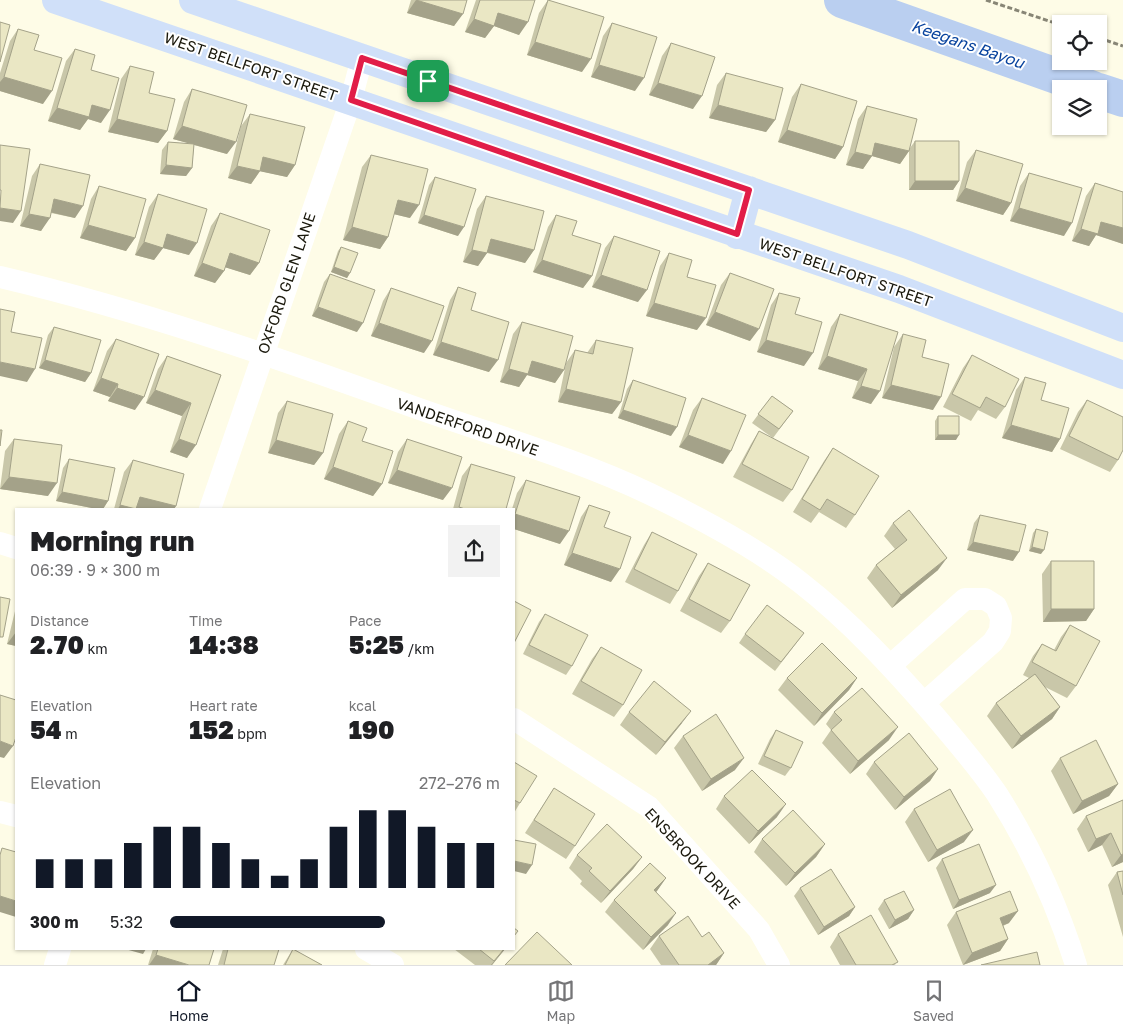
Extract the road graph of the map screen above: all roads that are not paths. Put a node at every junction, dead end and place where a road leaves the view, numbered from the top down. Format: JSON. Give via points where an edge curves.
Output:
{"nodes":[{"id":1,"x":56,"y":0,"type":"edge"},
{"id":2,"x":193,"y":0,"type":"edge"},
{"id":3,"x":362,"y":58,"type":"junction"},
{"id":4,"x":351,"y":100,"type":"junction"},
{"id":5,"x":749,"y":190,"type":"junction"},
{"id":6,"x":737,"y":234,"type":"junction"},
{"id":7,"x":0,"y":277,"type":"edge"},
{"id":8,"x":1123,"y":328,"type":"edge"},
{"id":9,"x":262,"y":352,"type":"junction"},
{"id":10,"x":1123,"y":375,"type":"edge"},
{"id":11,"x":210,"y":508,"type":"edge"},
{"id":12,"x":0,"y":543,"type":"edge"},
{"id":13,"x":15,"y":548,"type":"edge"},
{"id":14,"x":891,"y":665,"type":"junction"},
{"id":15,"x":924,"y":703,"type":"junction"},
{"id":16,"x":515,"y":720,"type":"edge"},
{"id":17,"x":0,"y":812,"type":"edge"},
{"id":18,"x":15,"y":816,"type":"edge"},
{"id":19,"x":60,"y":950,"type":"edge"},
{"id":20,"x":368,"y":950,"type":"edge"},
{"id":21,"x":55,"y":965,"type":"edge"},
{"id":22,"x":393,"y":965,"type":"edge"},
{"id":23,"x":779,"y":965,"type":"edge"},
{"id":24,"x":1076,"y":965,"type":"edge"}],
"edges":[{"from":1,"to":4,"type":"main road","name":"WEST BELLFORT STREET"},
{"from":2,"to":3,"type":"main road"},
{"from":3,"to":4,"type":"street","name":"OXFORD GLEN LANE"},
{"from":3,"to":5,"type":"main road"},
{"from":4,"to":6,"type":"main road","name":"WEST BELLFORT STREET"},
{"from":4,"to":9,"type":"street","name":"OXFORD GLEN LANE"},
{"from":5,"to":6,"type":"main road"},
{"from":5,"to":8,"type":"main road","via":[[908,245]]},
{"from":6,"to":10,"type":"main road","name":"WEST BELLFORT STREET","via":[[899,289]]},
{"from":7,"to":9,"type":"street","name":"VANDERFORD DRIVE","via":[[72,294]]},
{"from":9,"to":11,"type":"street","name":"OXFORD GLEN LANE"},
{"from":9,"to":14,"type":"street","name":"VANDERFORD DRIVE","via":[[647,492],[717,528],[799,581]]},
{"from":12,"to":13,"type":"street"},
{"from":14,"to":15,"type":"street","name":"VANDERFORD DRIVE"},
{"from":14,"to":15,"type":"street","via":[[959,602],[978,597],[996,606],[1001,618],[997,638]]},
{"from":15,"to":24,"type":"street","name":"VANDERFORD DRIVE","via":[[997,794],[1042,878]]},
{"from":16,"to":23,"type":"street","name":"ENSBROOK DRIVE","via":[[648,807],[759,930]]},
{"from":17,"to":18,"type":"street"},
{"from":19,"to":21,"type":"street"},
{"from":20,"to":22,"type":"street"}]}
